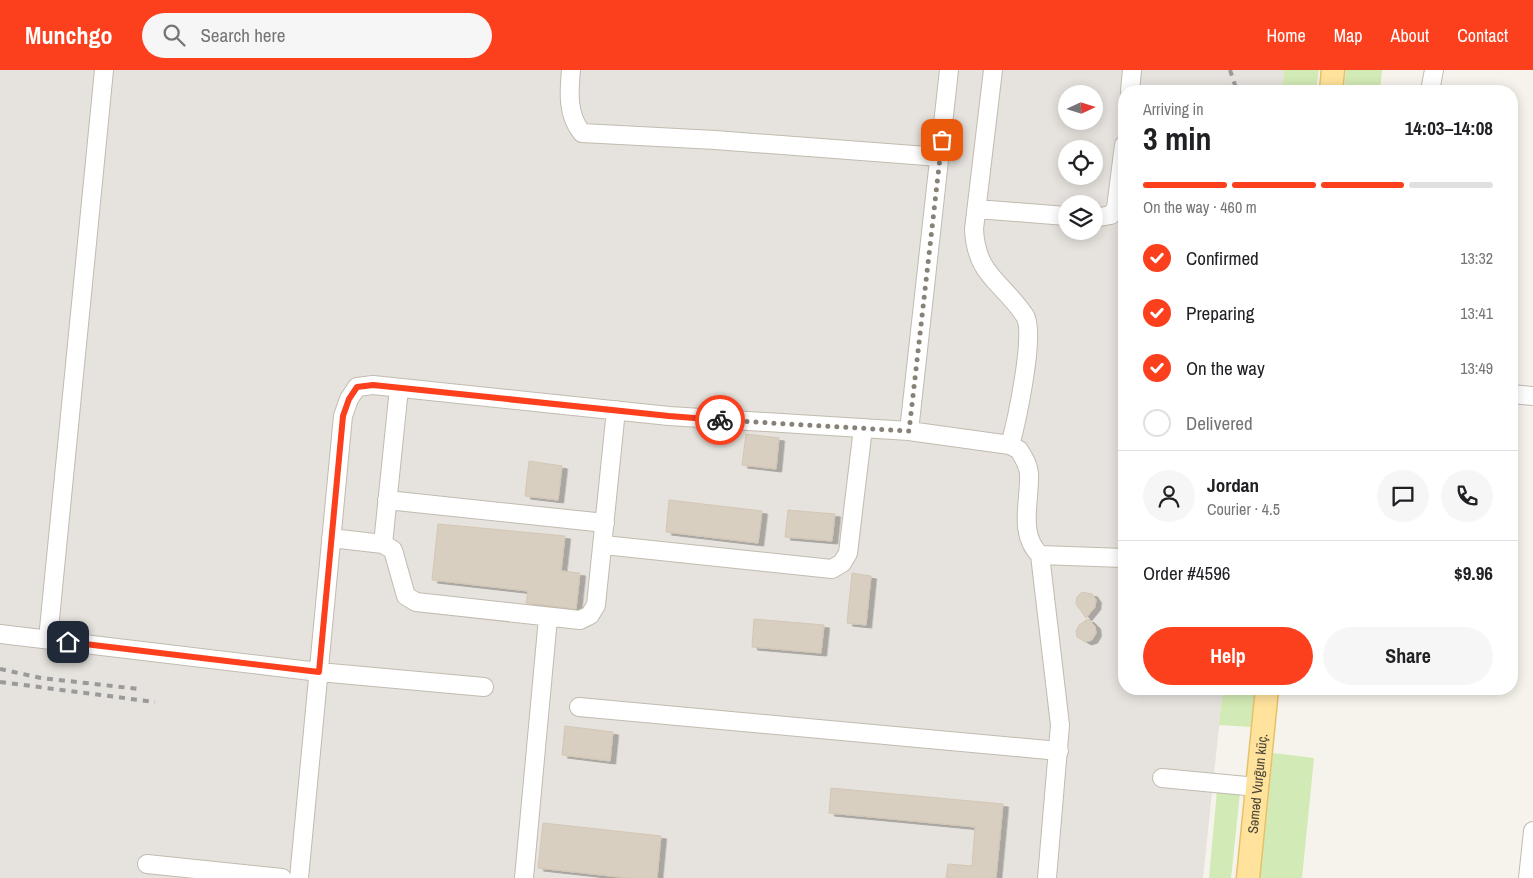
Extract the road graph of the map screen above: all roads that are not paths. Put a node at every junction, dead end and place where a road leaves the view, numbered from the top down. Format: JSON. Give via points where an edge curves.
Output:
{"nodes":[{"id":1,"x":104,"y":70,"type":"edge"},
{"id":2,"x":571,"y":70,"type":"edge"},
{"id":3,"x":950,"y":70,"type":"edge"},
{"id":4,"x":993,"y":70,"type":"edge"},
{"id":5,"x":1132,"y":70,"type":"edge"},
{"id":6,"x":1333,"y":70,"type":"edge"},
{"id":7,"x":1434,"y":70,"type":"edge"},
{"id":8,"x":1131,"y":85,"type":"edge"},
{"id":9,"x":1332,"y":85,"type":"edge"},
{"id":10,"x":1431,"y":85,"type":"edge"},
{"id":11,"x":940,"y":157,"type":"junction"},
{"id":12,"x":1118,"y":192,"type":"edge"},
{"id":13,"x":977,"y":209,"type":"junction"},
{"id":14,"x":1058,"y":215,"type":"edge"},
{"id":15,"x":1103,"y":216,"type":"edge"},
{"id":16,"x":399,"y":388,"type":"junction"},
{"id":17,"x":1518,"y":395,"type":"edge"},
{"id":18,"x":1533,"y":396,"type":"edge"},
{"id":19,"x":616,"y":410,"type":"junction"},
{"id":20,"x":863,"y":428,"type":"junction"},
{"id":21,"x":909,"y":431,"type":"junction"},
{"id":22,"x":1010,"y":445,"type":"junction"},
{"id":23,"x":387,"y":500,"type":"junction"},
{"id":24,"x":605,"y":523,"type":"junction"},
{"id":25,"x":332,"y":538,"type":"junction"},
{"id":26,"x":383,"y":544,"type":"junction"},
{"id":27,"x":604,"y":545,"type":"junction"},
{"id":28,"x":1040,"y":555,"type":"junction"},
{"id":29,"x":1118,"y":558,"type":"edge"},
{"id":30,"x":548,"y":618,"type":"junction"},
{"id":31,"x":0,"y":634,"type":"edge"},
{"id":32,"x":48,"y":639,"type":"junction"},
{"id":33,"x":319,"y":672,"type":"junction"},
{"id":34,"x":484,"y":687,"type":"dead end"},
{"id":35,"x":1266,"y":695,"type":"edge"},
{"id":36,"x":579,"y":707,"type":"dead end"},
{"id":37,"x":1059,"y":751,"type":"junction"},
{"id":38,"x":1162,"y":778,"type":"dead end"},
{"id":39,"x":1257,"y":787,"type":"junction"},
{"id":40,"x":1533,"y":831,"type":"edge"},
{"id":41,"x":147,"y":864,"type":"dead end"},
{"id":42,"x":282,"y":878,"type":"edge"},
{"id":43,"x":299,"y":878,"type":"edge"},
{"id":44,"x":524,"y":878,"type":"edge"},
{"id":45,"x":1047,"y":878,"type":"edge"},
{"id":46,"x":1248,"y":878,"type":"edge"},
{"id":47,"x":1528,"y":878,"type":"edge"}],
"edges":[{"from":1,"to":32,"type":"lane"},
{"from":2,"to":11,"type":"lane","via":[[573,122],[582,133]]},
{"from":3,"to":11,"type":"lane"},
{"from":4,"to":13,"type":"lane"},
{"from":5,"to":8,"type":"lane"},
{"from":6,"to":9,"type":"main road"},
{"from":7,"to":10,"type":"lane"},
{"from":11,"to":21,"type":"lane"},
{"from":12,"to":15,"type":"lane","via":[[1116,208],[1111,215]]},
{"from":13,"to":14,"type":"lane"},
{"from":13,"to":22,"type":"lane","via":[[974,239],[979,261],[1026,318],[1028,330],[1020,407]]},
{"from":16,"to":19,"type":"lane"},
{"from":16,"to":23,"type":"lane"},
{"from":16,"to":25,"type":"lane","via":[[357,387],[349,399],[343,416]]},
{"from":17,"to":18,"type":"lane"},
{"from":19,"to":20,"type":"lane"},
{"from":19,"to":24,"type":"lane"},
{"from":20,"to":21,"type":"lane"},
{"from":20,"to":27,"type":"lane","via":[[848,553],[842,563],[832,569]]},
{"from":21,"to":22,"type":"lane"},
{"from":22,"to":28,"type":"lane","via":[[1019,450],[1029,474],[1027,526],[1032,547]]},
{"from":23,"to":24,"type":"lane"},
{"from":23,"to":26,"type":"lane"},
{"from":24,"to":27,"type":"lane"},
{"from":25,"to":26,"type":"lane"},
{"from":25,"to":33,"type":"lane"},
{"from":26,"to":30,"type":"lane","via":[[393,550],[406,596],[416,602]]},
{"from":27,"to":30,"type":"lane","via":[[596,605],[590,615],[580,620]]},
{"from":28,"to":29,"type":"lane"},
{"from":28,"to":37,"type":"lane","via":[[1058,690]]},
{"from":30,"to":44,"type":"lane"},
{"from":31,"to":32,"type":"lane"},
{"from":32,"to":33,"type":"lane"},
{"from":33,"to":34,"type":"lane"},
{"from":33,"to":43,"type":"lane"},
{"from":35,"to":39,"type":"main road","name":"Səməd Vurğun küç."},
{"from":36,"to":37,"type":"lane"},
{"from":37,"to":45,"type":"lane"},
{"from":38,"to":39,"type":"lane"},
{"from":39,"to":46,"type":"main road","name":"Səməd Vurğun küç."},
{"from":40,"to":47,"type":"lane"},
{"from":41,"to":42,"type":"lane"}]}
